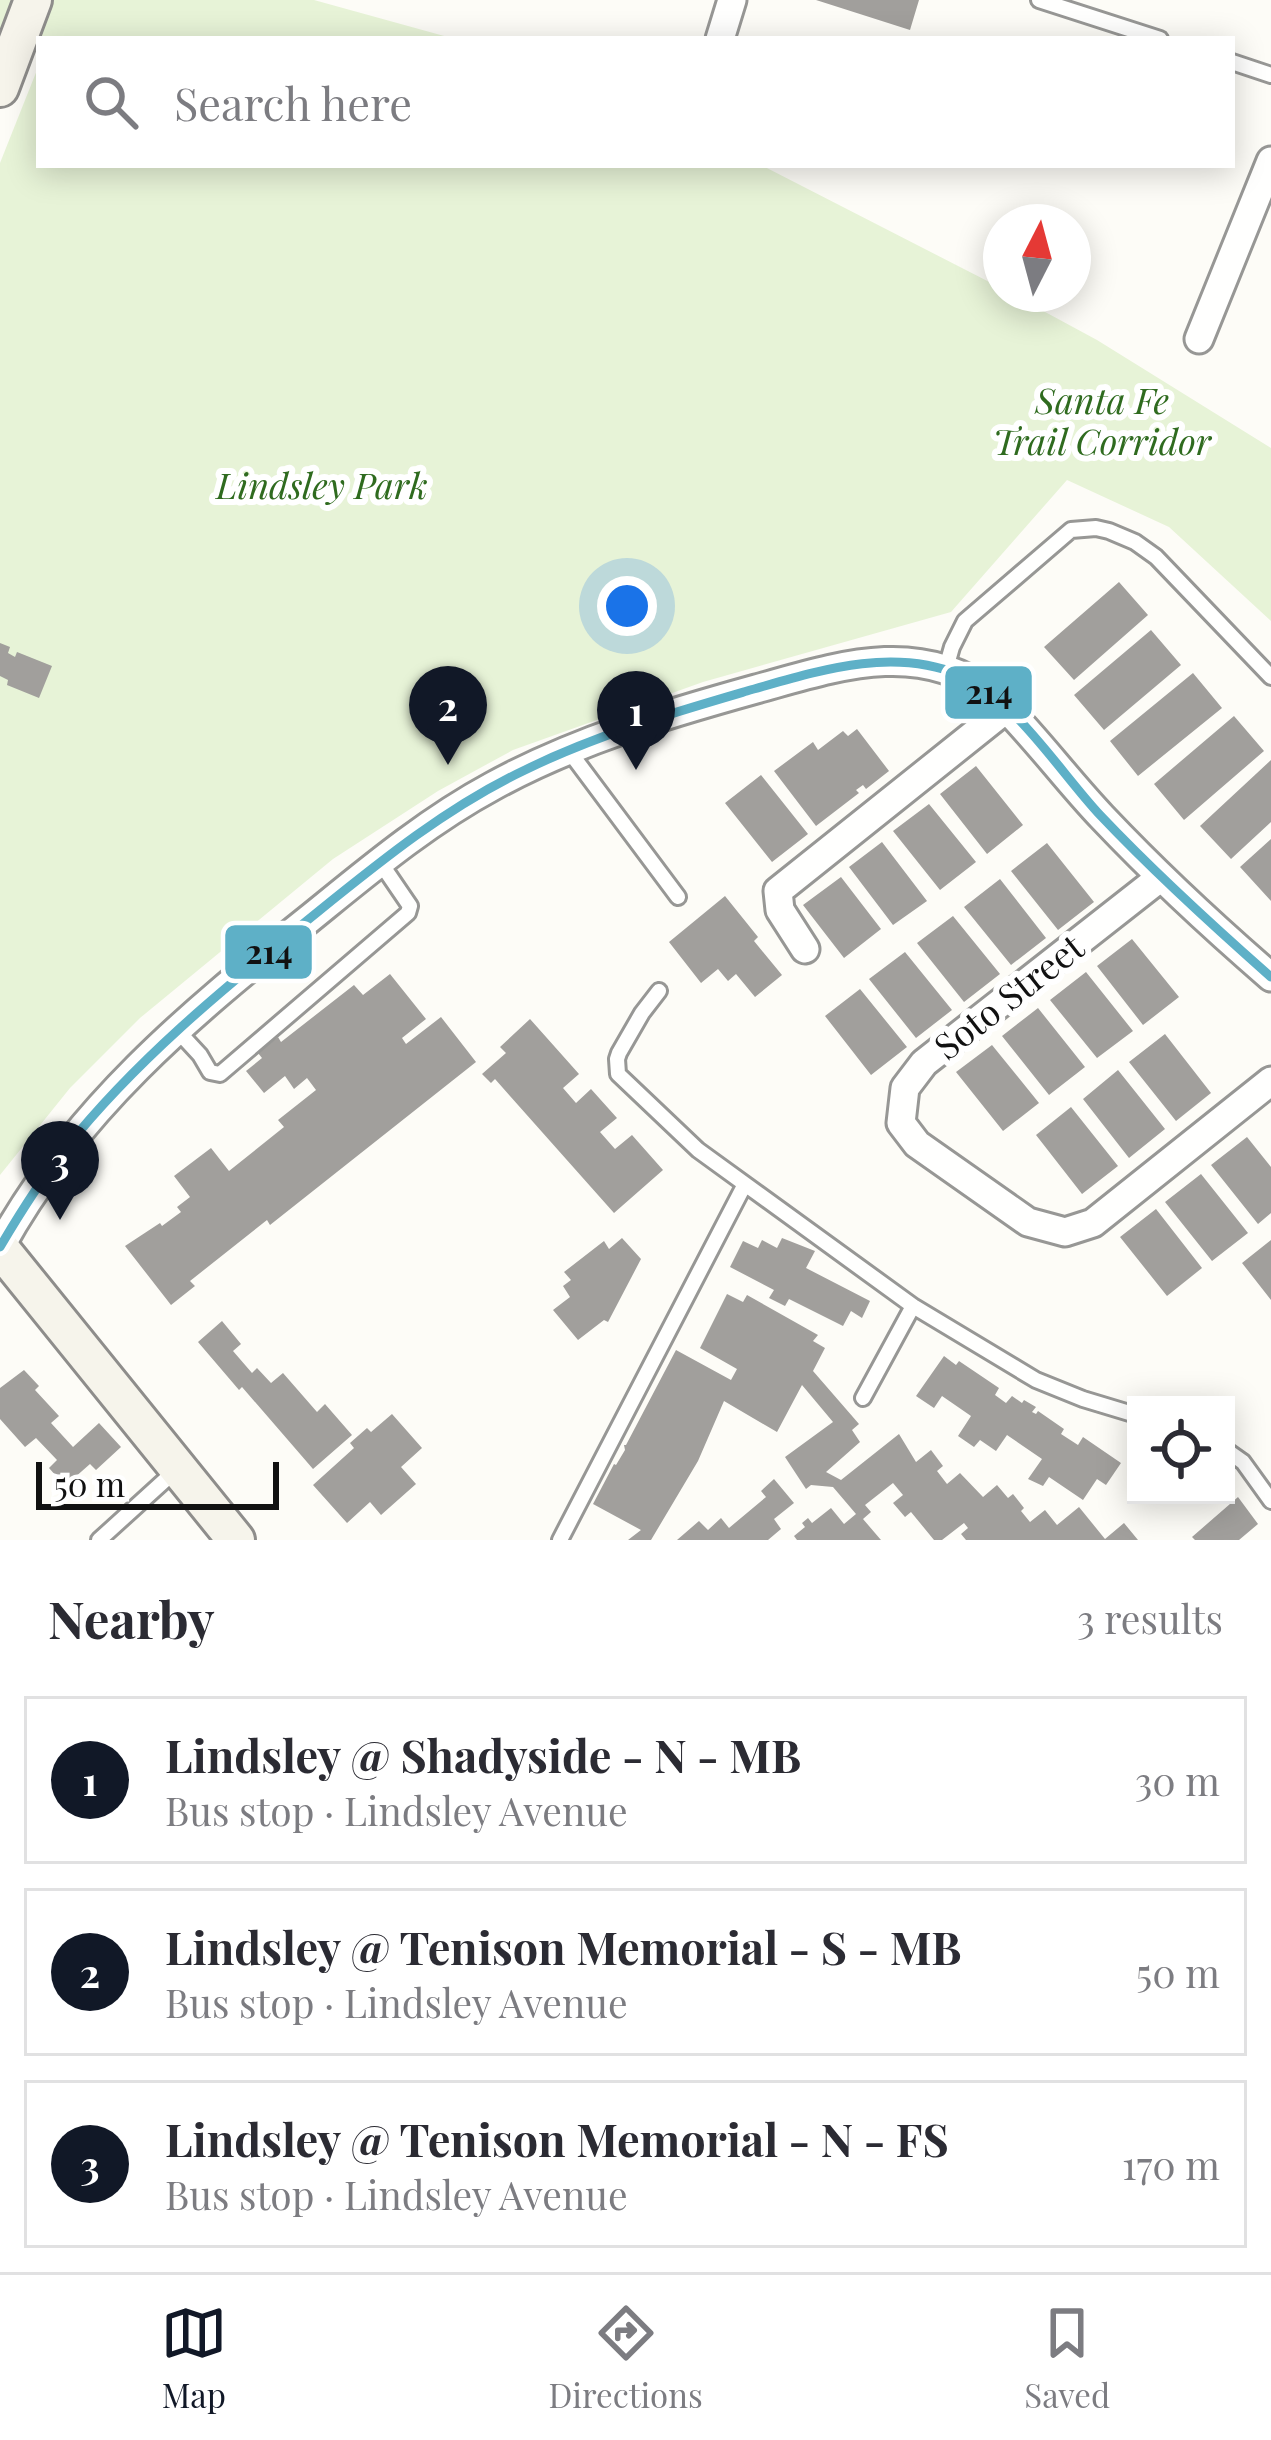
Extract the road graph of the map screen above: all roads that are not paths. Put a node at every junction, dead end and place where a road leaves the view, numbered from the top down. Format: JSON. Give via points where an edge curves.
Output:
{"nodes":[{"id":1,"x":33,"y":0,"type":"edge"},
{"id":2,"x":732,"y":0,"type":"edge"},
{"id":3,"x":1039,"y":0,"type":"edge"},
{"id":4,"x":721,"y":36,"type":"edge"},
{"id":5,"x":1151,"y":36,"type":"edge"},
{"id":6,"x":1235,"y":63,"type":"edge"},
{"id":7,"x":1271,"y":75,"type":"edge"},
{"id":8,"x":0,"y":88,"type":"edge"},
{"id":9,"x":1271,"y":160,"type":"edge"},
{"id":10,"x":1198,"y":339,"type":"dead end"},
{"id":11,"x":946,"y":668,"type":"junction"},
{"id":12,"x":1271,"y":677,"type":"edge"},
{"id":13,"x":1006,"y":708,"type":"junction"},
{"id":14,"x":568,"y":751,"type":"junction"},
{"id":15,"x":380,"y":862,"type":"junction"},
{"id":16,"x":1161,"y":877,"type":"junction"},
{"id":17,"x":678,"y":897,"type":"dead end"},
{"id":18,"x":805,"y":949,"type":"dead end"},
{"id":19,"x":1271,"y":976,"type":"edge"},
{"id":20,"x":658,"y":991,"type":"dead end"},
{"id":21,"x":176,"y":1029,"type":"junction"},
{"id":22,"x":1271,"y":1081,"type":"edge"},
{"id":23,"x":745,"y":1184,"type":"junction"},
{"id":24,"x":0,"y":1247,"type":"edge"},
{"id":25,"x":913,"y":1306,"type":"junction"},
{"id":26,"x":863,"y":1398,"type":"dead end"},
{"id":27,"x":1127,"y":1412,"type":"edge"},
{"id":28,"x":1235,"y":1456,"type":"edge"},
{"id":29,"x":178,"y":1468,"type":"junction"},
{"id":30,"x":1271,"y":1501,"type":"edge"},
{"id":31,"x":99,"y":1540,"type":"edge"},
{"id":32,"x":236,"y":1540,"type":"edge"},
{"id":33,"x":560,"y":1540,"type":"edge"}],
"edges":[{"from":1,"to":8,"type":"street"},
{"from":2,"to":4,"type":"street"},
{"from":3,"to":5,"type":"lane"},
{"from":6,"to":7,"type":"lane"},
{"from":9,"to":10,"type":"street"},
{"from":11,"to":12,"type":"lane","via":[[965,621],[1070,530],[1096,528],[1156,557]]},
{"from":11,"to":13,"type":"street"},
{"from":11,"to":14,"type":"street","via":[[891,660],[840,667]]},
{"from":13,"to":16,"type":"street"},
{"from":13,"to":18,"type":"street","via":[[778,891],[780,910]]},
{"from":14,"to":15,"type":"street","via":[[492,786]]},
{"from":14,"to":17,"type":"lane"},
{"from":15,"to":21,"type":"street"},
{"from":15,"to":21,"type":"lane","via":[[408,913],[220,1073],[210,1072]]},
{"from":16,"to":19,"type":"street"},
{"from":16,"to":22,"type":"street","name":"Soto Street","via":[[923,1063],[905,1088],[901,1123],[917,1144],[1028,1222],[1065,1232],[1093,1223]]},
{"from":20,"to":23,"type":"lane","via":[[616,1059],[618,1074]]},
{"from":21,"to":24,"type":"street","via":[[70,1143]]},
{"from":23,"to":25,"type":"lane"},
{"from":23,"to":33,"type":"lane"},
{"from":24,"to":29,"type":"street"},
{"from":25,"to":26,"type":"lane"},
{"from":25,"to":27,"type":"lane","via":[[1036,1380]]},
{"from":28,"to":30,"type":"lane"},
{"from":29,"to":31,"type":"lane"},
{"from":29,"to":32,"type":"street"}]}
